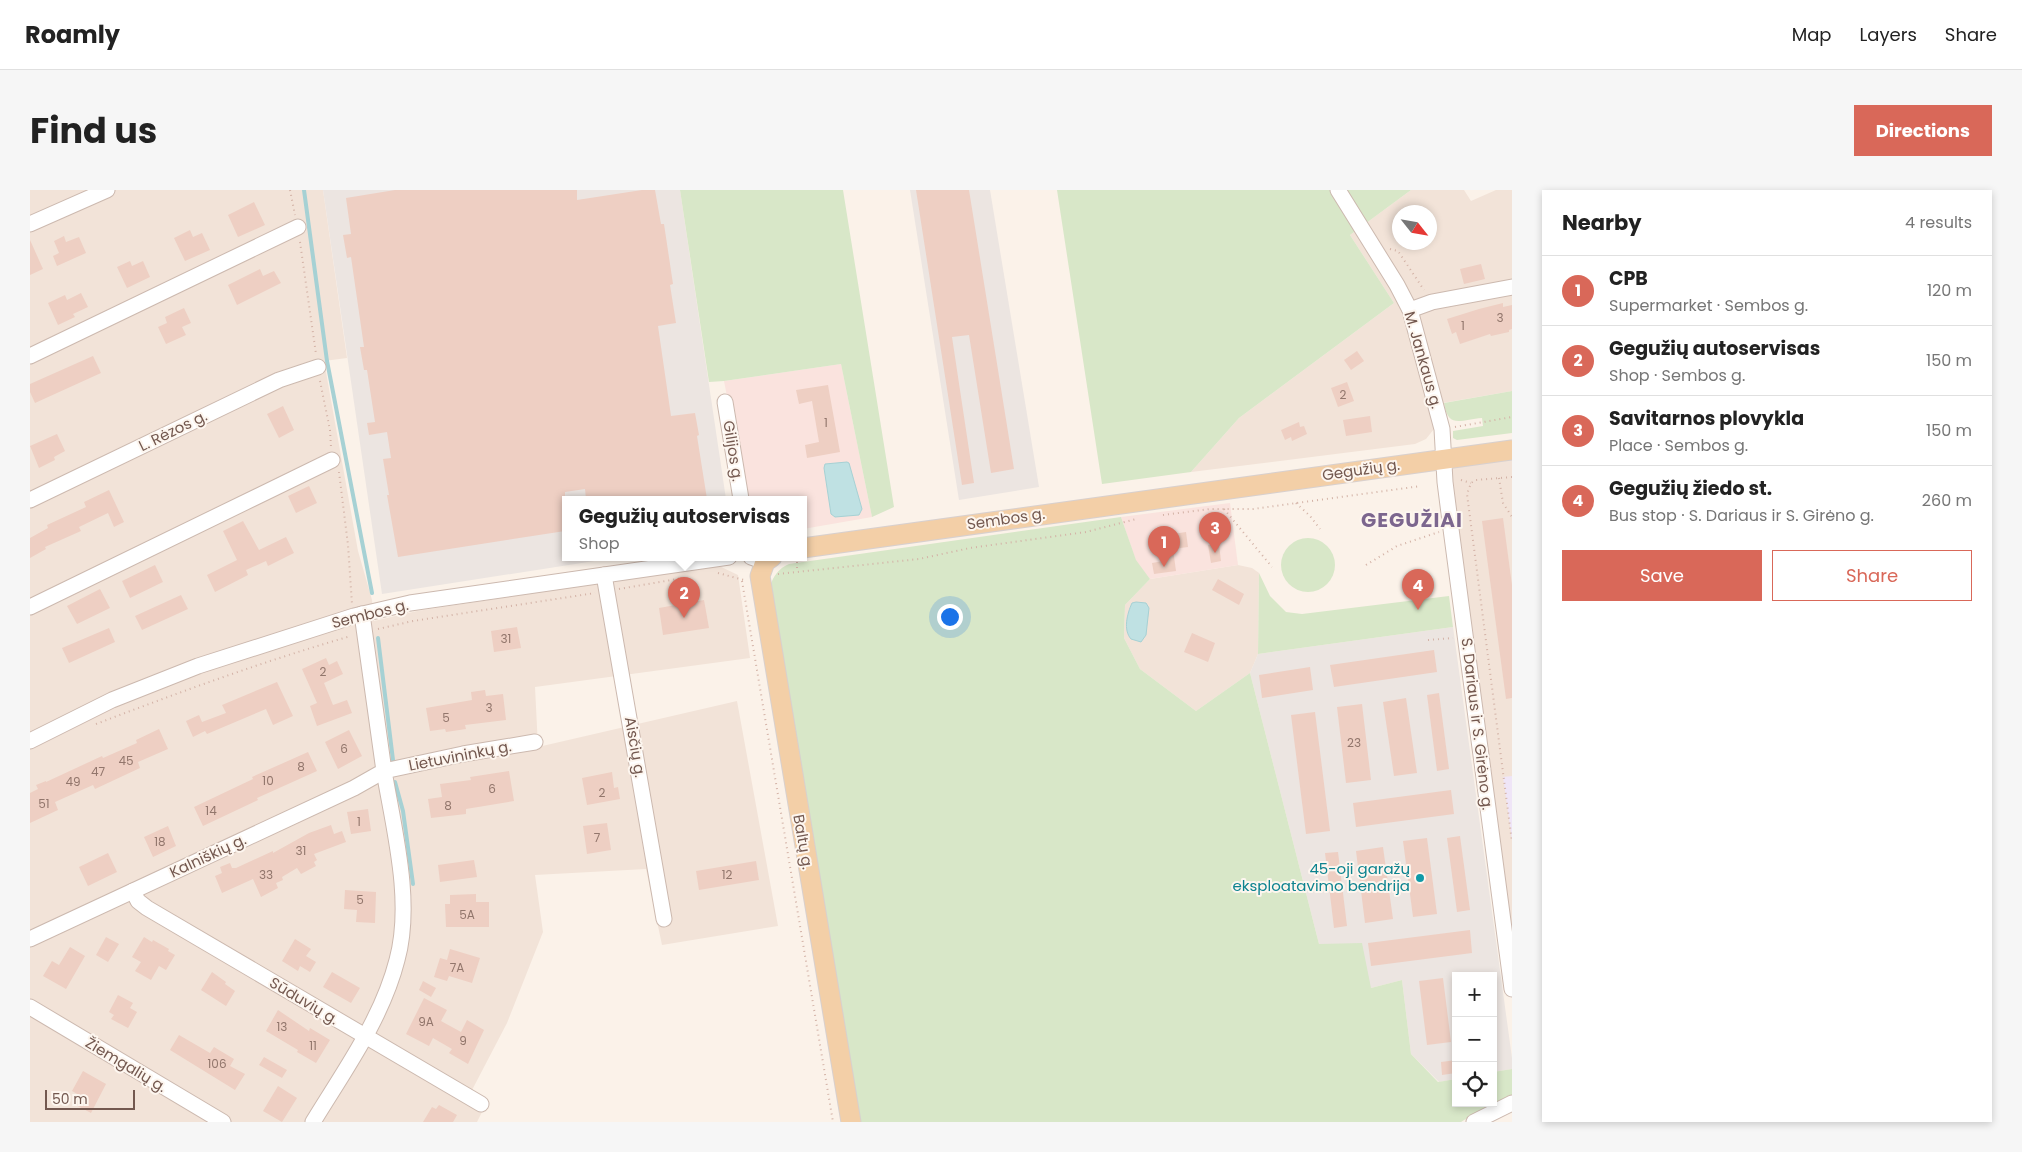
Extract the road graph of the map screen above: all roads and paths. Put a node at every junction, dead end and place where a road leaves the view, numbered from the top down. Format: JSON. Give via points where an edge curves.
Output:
{"nodes":[{"id":1,"x":107,"y":190,"type":"edge"},
{"id":2,"x":290,"y":190,"type":"edge"},
{"id":3,"x":1338,"y":190,"type":"edge"},
{"id":4,"x":30,"y":224,"type":"edge"},
{"id":5,"x":298,"y":227,"type":"junction"},
{"id":6,"x":1376,"y":250,"type":"junction"},
{"id":7,"x":1512,"y":286,"type":"edge"},
{"id":8,"x":1432,"y":302,"type":"junction"},
{"id":9,"x":1410,"y":310,"type":"junction"},
{"id":10,"x":30,"y":356,"type":"edge"},
{"id":11,"x":318,"y":367,"type":"junction"},
{"id":12,"x":725,"y":402,"type":"dead end"},
{"id":13,"x":1512,"y":417,"type":"edge"},
{"id":14,"x":1442,"y":429,"type":"junction"},
{"id":15,"x":1512,"y":450,"type":"edge"},
{"id":16,"x":1444,"y":459,"type":"junction"},
{"id":17,"x":332,"y":460,"type":"junction"},
{"id":18,"x":1512,"y":477,"type":"edge"},
{"id":19,"x":1499,"y":478,"type":"junction"},
{"id":20,"x":1461,"y":480,"type":"dead end"},
{"id":21,"x":1471,"y":483,"type":"junction"},
{"id":22,"x":1421,"y":486,"type":"dead end"},
{"id":23,"x":1210,"y":491,"type":"joint"},
{"id":24,"x":741,"y":496,"type":"edge"},
{"id":25,"x":30,"y":500,"type":"edge"},
{"id":26,"x":1296,"y":503,"type":"junction"},
{"id":27,"x":1223,"y":508,"type":"junction"},
{"id":28,"x":1155,"y":516,"type":"dead end"},
{"id":29,"x":1512,"y":517,"type":"edge"},
{"id":30,"x":1137,"y":518,"type":"dead end"},
{"id":31,"x":1320,"y":528,"type":"dead end"},
{"id":32,"x":1451,"y":529,"type":"junction"},
{"id":33,"x":807,"y":547,"type":"edge"},
{"id":34,"x":701,"y":561,"type":"edge"},
{"id":35,"x":797,"y":561,"type":"edge"},
{"id":36,"x":1366,"y":565,"type":"dead end"},
{"id":37,"x":758,"y":566,"type":"edge"},
{"id":38,"x":1272,"y":567,"type":"dead end"},
{"id":39,"x":798,"y":571,"type":"junction"},
{"id":40,"x":709,"y":574,"type":"dead end"},
{"id":41,"x":604,"y":575,"type":"junction"},
{"id":42,"x":691,"y":577,"type":"dead end"},
{"id":43,"x":608,"y":591,"type":"junction"},
{"id":44,"x":30,"y":607,"type":"edge"},
{"id":45,"x":358,"y":615,"type":"junction"},
{"id":46,"x":366,"y":632,"type":"junction"},
{"id":47,"x":1466,"y":636,"type":"junction"},
{"id":48,"x":1428,"y":640,"type":"dead end"},
{"id":49,"x":89,"y":727,"type":"dead end"},
{"id":50,"x":30,"y":741,"type":"edge"},
{"id":51,"x":535,"y":742,"type":"dead end"},
{"id":52,"x":384,"y":771,"type":"junction"},
{"id":53,"x":1512,"y":842,"type":"edge"},
{"id":54,"x":133,"y":891,"type":"junction"},
{"id":55,"x":664,"y":919,"type":"dead end"},
{"id":56,"x":30,"y":939,"type":"edge"},
{"id":57,"x":1512,"y":989,"type":"edge"},
{"id":58,"x":30,"y":1007,"type":"edge"},
{"id":59,"x":364,"y":1036,"type":"junction"},
{"id":60,"x":1512,"y":1103,"type":"edge"},
{"id":61,"x":481,"y":1104,"type":"dead end"},
{"id":62,"x":223,"y":1122,"type":"edge"},
{"id":63,"x":313,"y":1122,"type":"edge"},
{"id":64,"x":833,"y":1122,"type":"edge"},
{"id":65,"x":851,"y":1122,"type":"edge"},
{"id":66,"x":1474,"y":1122,"type":"edge"}],
"edges":[{"from":1,"to":4,"type":"street"},
{"from":2,"to":5,"type":"path"},
{"from":3,"to":6,"type":"street","name":"M. Jankaus g."},
{"from":5,"to":10,"type":"street"},
{"from":5,"to":11,"type":"path"},
{"from":6,"to":8,"type":"path","via":[[1388,248],[1398,251]]},
{"from":6,"to":9,"type":"street","name":"M. Jankaus g."},
{"from":7,"to":8,"type":"street"},
{"from":8,"to":9,"type":"street"},
{"from":9,"to":14,"type":"street","name":"M. Jankaus g."},
{"from":11,"to":17,"type":"path"},
{"from":11,"to":25,"type":"street","name":"L. Rėzos g.","via":[[279,380]]},
{"from":12,"to":24,"type":"street","name":"Gilijos g."},
{"from":13,"to":14,"type":"path"},
{"from":14,"to":16,"type":"street","name":"M. Jankaus g."},
{"from":15,"to":16,"type":"main road","name":"Gegužių g."},
{"from":16,"to":23,"type":"main road","name":"Gegužių g."},
{"from":16,"to":32,"type":"street","name":"S. Dariaus ir S. Girėno g."},
{"from":17,"to":44,"type":"street"},
{"from":17,"to":45,"type":"path","via":[[338,465],[342,484]]},
{"from":18,"to":19,"type":"path"},
{"from":19,"to":21,"type":"path"},
{"from":19,"to":29,"type":"path","via":[[1503,503]]},
{"from":20,"to":21,"type":"path"},
{"from":21,"to":53,"type":"path","via":[[1467,488],[1467,501]]},
{"from":22,"to":26,"type":"path"},
{"from":23,"to":33,"type":"main road","name":"Sembos g."},
{"from":26,"to":27,"type":"path","via":[[1253,509]]},
{"from":26,"to":31,"type":"path"},
{"from":27,"to":28,"type":"path"},
{"from":27,"to":38,"type":"path"},
{"from":30,"to":39,"type":"path","via":[[1086,532],[919,558]]},
{"from":32,"to":36,"type":"path","via":[[1397,546]]},
{"from":32,"to":47,"type":"street","name":"S. Dariaus ir S. Girėno g."},
{"from":34,"to":41,"type":"street","name":"Sembos g."},
{"from":35,"to":39,"type":"path"},
{"from":37,"to":39,"type":"path"},
{"from":37,"to":40,"type":"path"},
{"from":37,"to":64,"type":"path"},
{"from":37,"to":65,"type":"main road","name":"Baltų g."},
{"from":41,"to":43,"type":"street","name":"Aisčių g."},
{"from":41,"to":45,"type":"street","name":"Sembos g.","via":[[410,603]]},
{"from":42,"to":43,"type":"path"},
{"from":43,"to":46,"type":"path","via":[[413,621]]},
{"from":43,"to":55,"type":"street","name":"Aisčių g."},
{"from":45,"to":46,"type":"street"},
{"from":45,"to":50,"type":"street","name":"Sembos g.","via":[[198,666],[112,700]]},
{"from":46,"to":49,"type":"path","via":[[276,658]]},
{"from":46,"to":52,"type":"street"},
{"from":47,"to":48,"type":"path"},
{"from":47,"to":57,"type":"street","name":"S. Dariaus ir S. Girėno g."},
{"from":51,"to":52,"type":"street","name":"Lietuvininkų g."},
{"from":52,"to":54,"type":"street","name":"Kalniškių g."},
{"from":52,"to":59,"type":"street","via":[[400,865],[403,916],[398,958],[388,992]]},
{"from":54,"to":56,"type":"street","name":"Kalniškių g."},
{"from":54,"to":59,"type":"street","name":"Sūduvių g.","via":[[147,908]]},
{"from":58,"to":62,"type":"street","name":"Žiemgalių g."},
{"from":59,"to":61,"type":"street","name":"Sūduvių g."},
{"from":59,"to":63,"type":"street"},
{"from":60,"to":66,"type":"street"}]}
